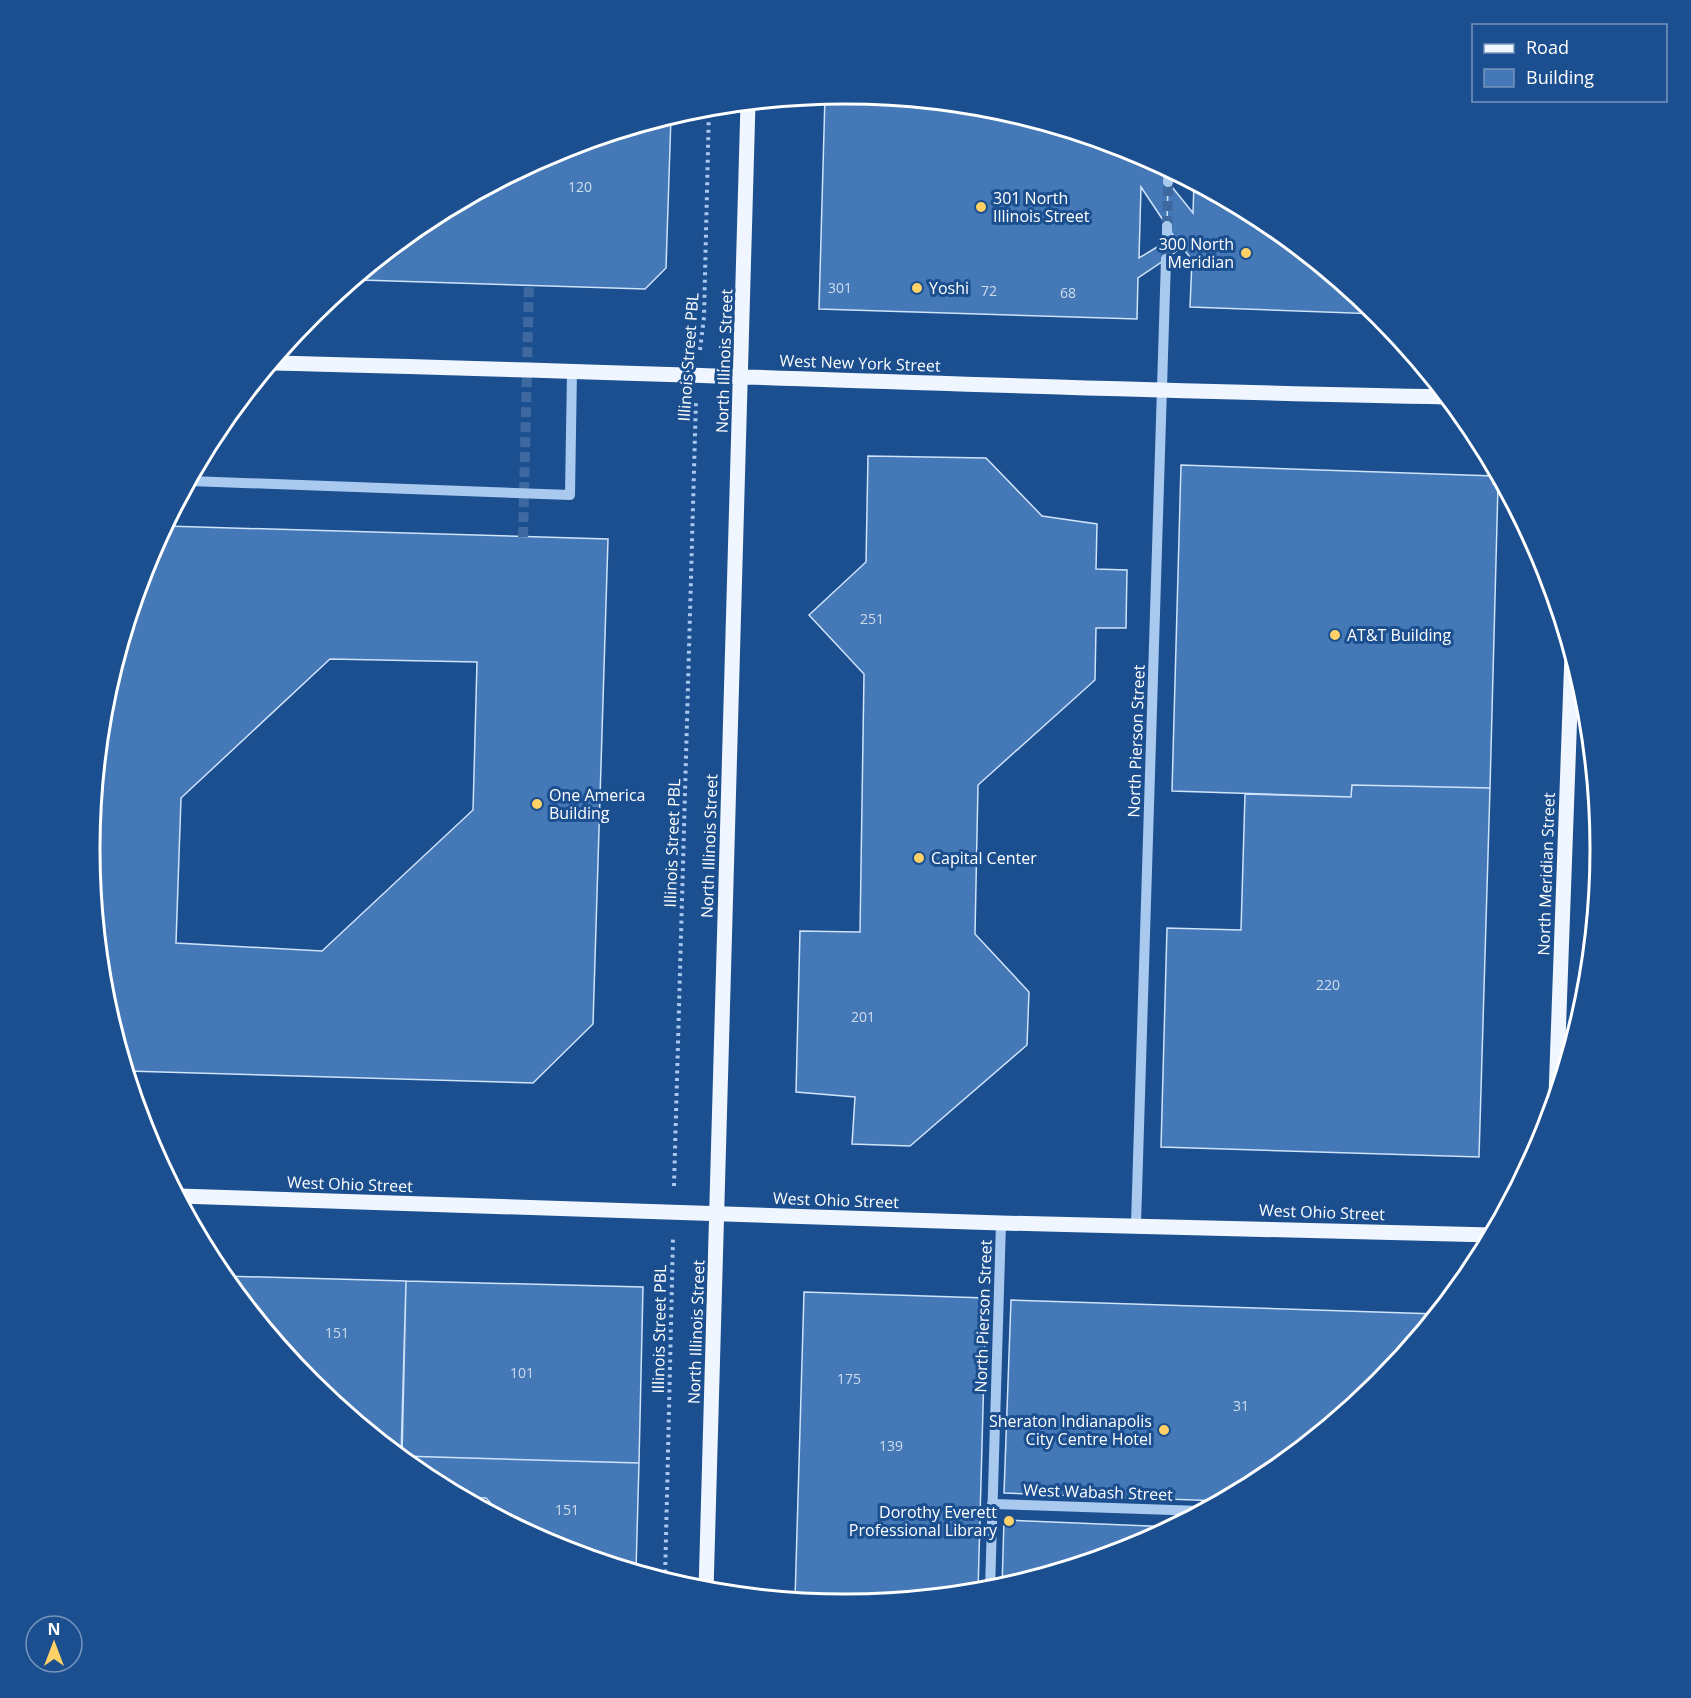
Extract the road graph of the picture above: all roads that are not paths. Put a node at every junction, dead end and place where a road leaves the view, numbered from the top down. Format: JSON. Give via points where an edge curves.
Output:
{"nodes":[{"id":1,"x":748,"y":110,"type":"edge"},
{"id":2,"x":1168,"y":178,"type":"edge"},
{"id":3,"x":1168,"y":182,"type":"tunnel mouth"},
{"id":4,"x":1167,"y":226,"type":"tunnel mouth"},
{"id":5,"x":1167,"y":241,"type":"tunnel mouth"},
{"id":6,"x":1166,"y":259,"type":"tunnel mouth"},
{"id":7,"x":281,"y":363,"type":"edge"},
{"id":8,"x":572,"y":370,"type":"junction"},
{"id":9,"x":742,"y":376,"type":"junction"},
{"id":10,"x":1162,"y":392,"type":"junction"},
{"id":11,"x":1438,"y":397,"type":"edge"},
{"id":12,"x":197,"y":481,"type":"edge"},
{"id":13,"x":1571,"y":682,"type":"edge"},
{"id":14,"x":1557,"y":1068,"type":"edge"},
{"id":15,"x":187,"y":1197,"type":"edge"},
{"id":16,"x":717,"y":1212,"type":"junction"},
{"id":17,"x":1001,"y":1223,"type":"junction"},
{"id":18,"x":1136,"y":1224,"type":"junction"},
{"id":19,"x":1483,"y":1235,"type":"edge"},
{"id":20,"x":992,"y":1504,"type":"junction"},
{"id":21,"x":1187,"y":1511,"type":"edge"},
{"id":22,"x":990,"y":1580,"type":"edge"},
{"id":23,"x":706,"y":1581,"type":"edge"}],
"edges":[{"from":1,"to":9,"type":"main road","name":"North Illinois Street"},
{"from":2,"to":3,"type":"lane"},
{"from":4,"to":5,"type":"lane"},
{"from":6,"to":10,"type":"lane","name":"North Pierson Street"},
{"from":7,"to":8,"type":"main road","name":"West New York Street"},
{"from":8,"to":9,"type":"main road","name":"West New York Street"},
{"from":8,"to":12,"type":"lane","via":[[570,495]]},
{"from":9,"to":10,"type":"main road","name":"West New York Street"},
{"from":9,"to":16,"type":"main road","name":"North Illinois Street"},
{"from":10,"to":11,"type":"main road","name":"West New York Street"},
{"from":10,"to":18,"type":"lane","name":"North Pierson Street"},
{"from":13,"to":14,"type":"main road","name":"North Meridian Street"},
{"from":15,"to":16,"type":"main road","name":"West Ohio Street"},
{"from":16,"to":17,"type":"main road","name":"West Ohio Street"},
{"from":16,"to":23,"type":"main road","name":"North Illinois Street"},
{"from":17,"to":18,"type":"main road","name":"West Ohio Street"},
{"from":17,"to":20,"type":"lane","name":"North Pierson Street"},
{"from":18,"to":19,"type":"main road","name":"West Ohio Street"},
{"from":20,"to":21,"type":"lane","name":"West Wabash Street"},
{"from":20,"to":22,"type":"lane","name":"North Pierson Street"}]}
